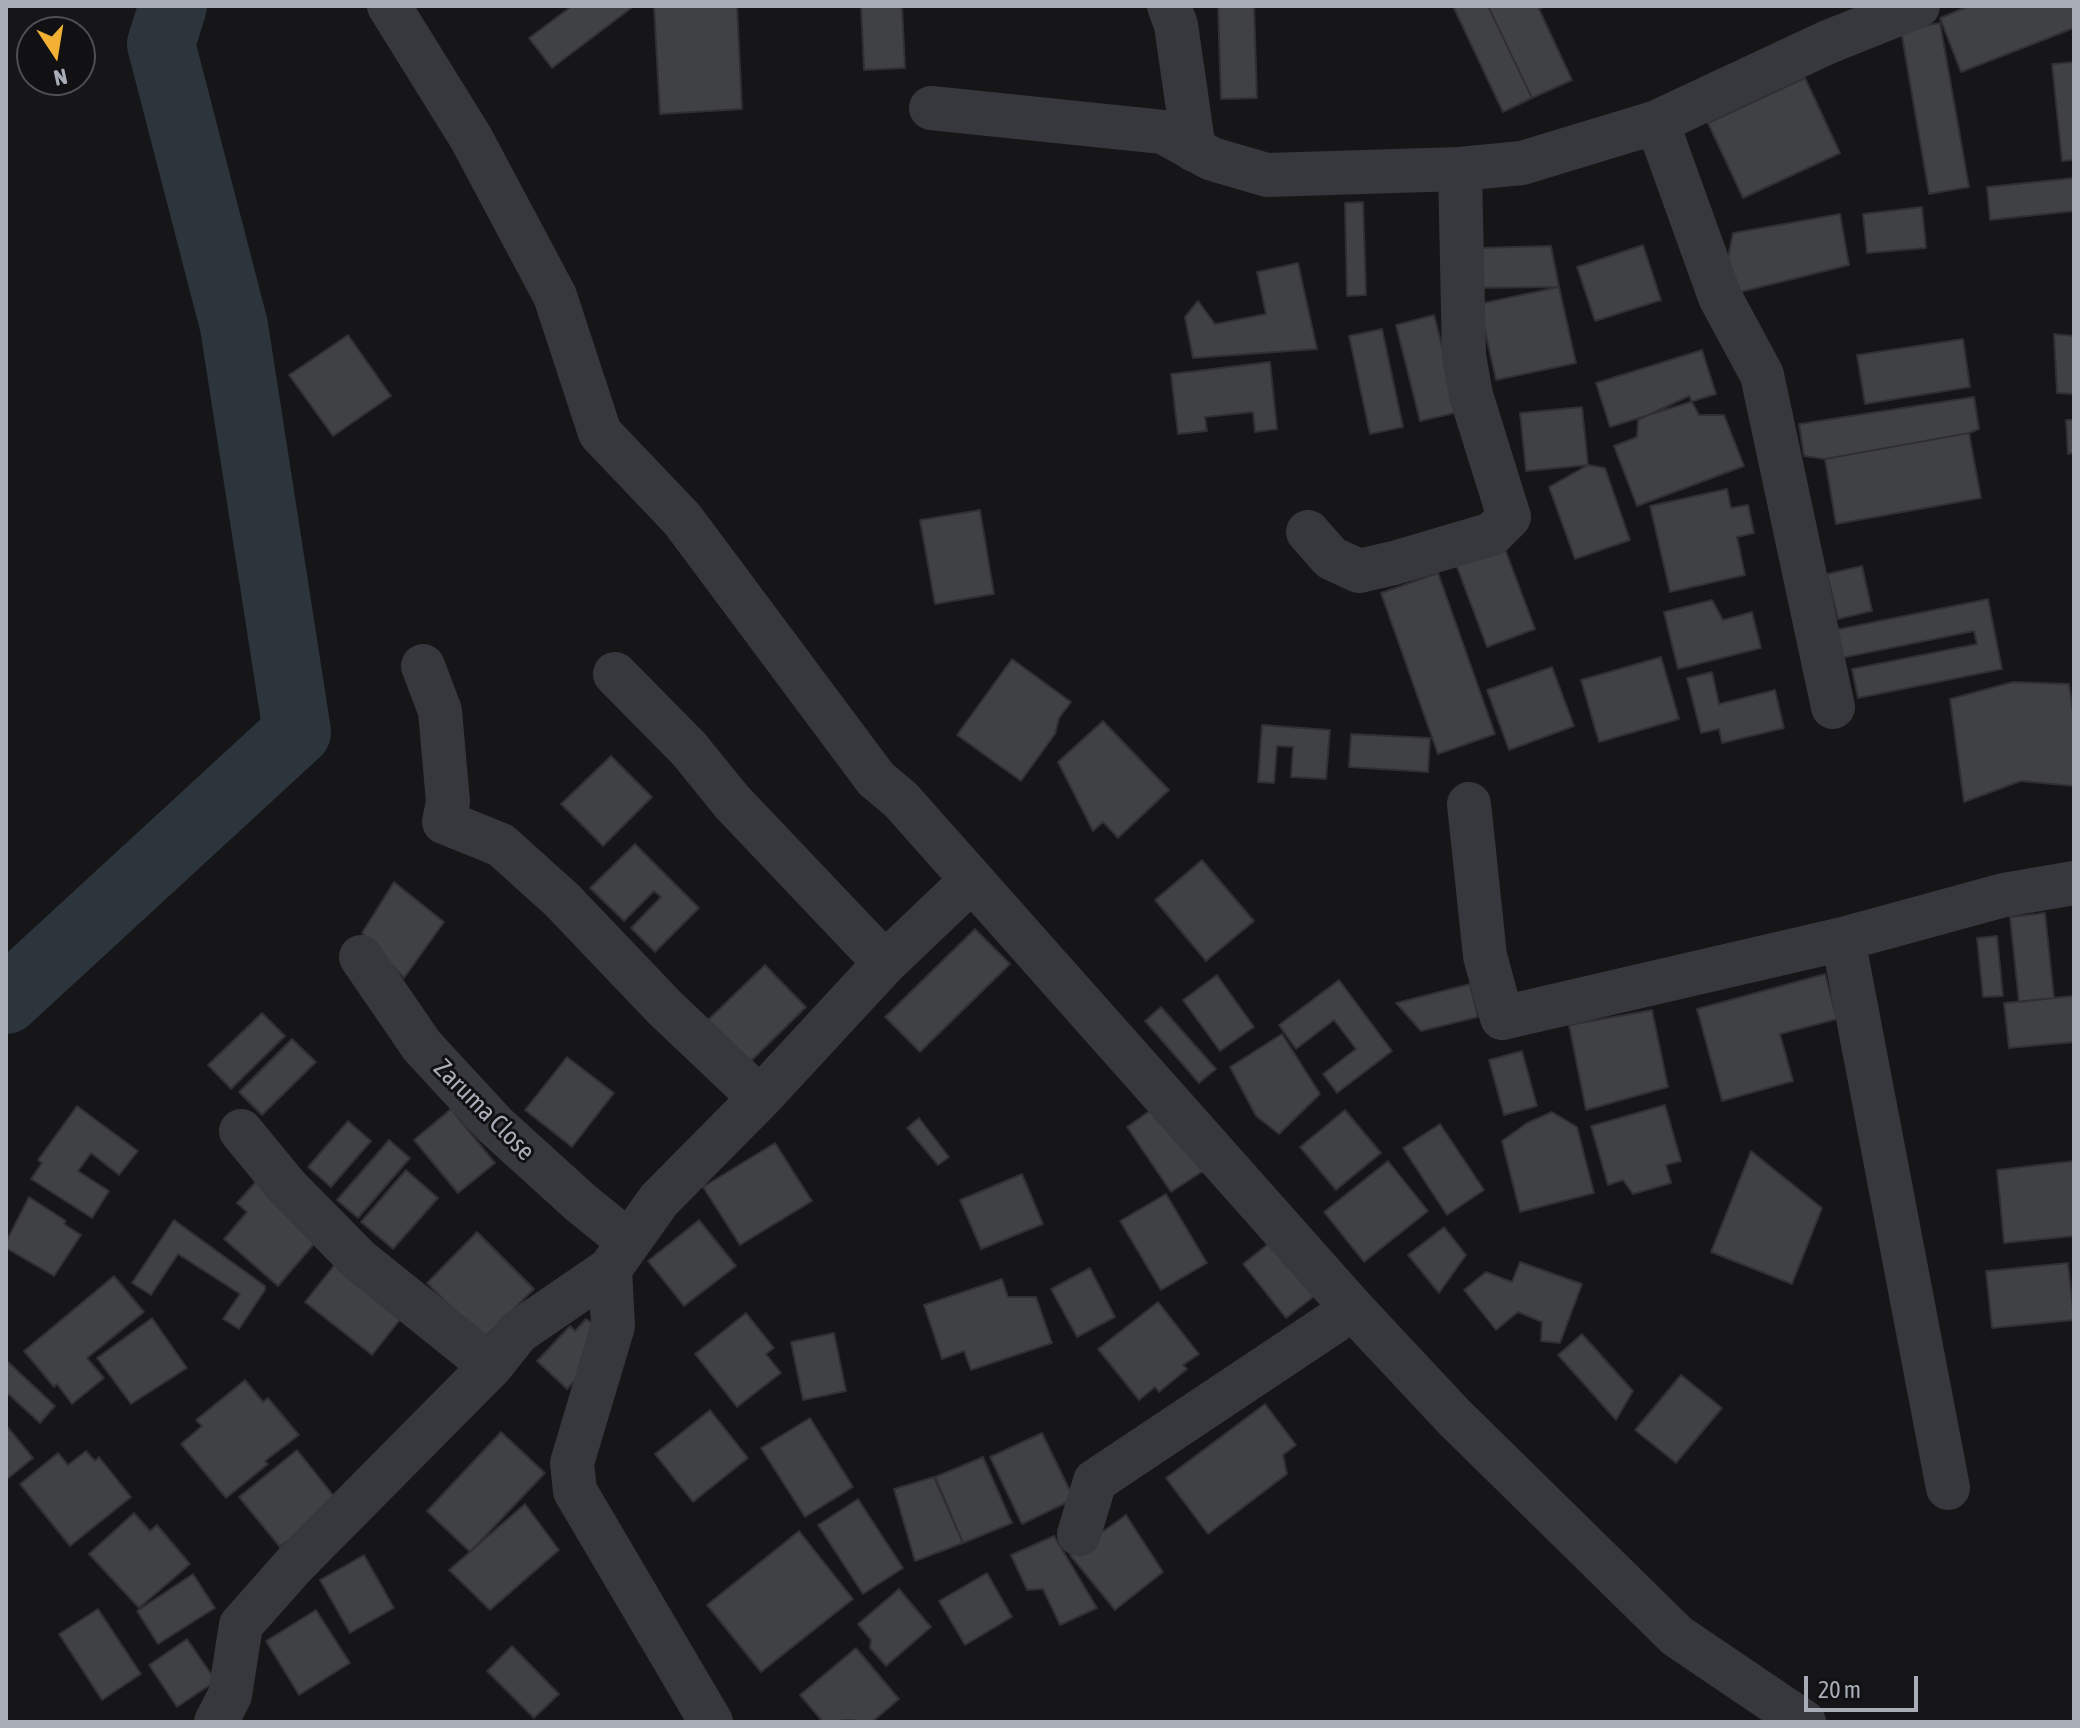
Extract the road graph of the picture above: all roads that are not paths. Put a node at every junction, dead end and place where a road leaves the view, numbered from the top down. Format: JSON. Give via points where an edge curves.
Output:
{"nodes":[{"id":1,"x":389,"y":6,"type":"edge"},
{"id":2,"x":1169,"y":6,"type":"edge"},
{"id":3,"x":1918,"y":6,"type":"edge"},
{"id":4,"x":931,"y":108,"type":"dead end"},
{"id":5,"x":1657,"y":122,"type":"junction"},
{"id":6,"x":1194,"y":150,"type":"junction"},
{"id":7,"x":1460,"y":169,"type":"junction"},
{"id":8,"x":1308,"y":532,"type":"dead end"},
{"id":9,"x":423,"y":666,"type":"dead end"},
{"id":10,"x":615,"y":674,"type":"dead end"},
{"id":11,"x":1833,"y":707,"type":"dead end"},
{"id":12,"x":1469,"y":804,"type":"dead end"},
{"id":13,"x":972,"y":880,"type":"junction"},
{"id":14,"x":2074,"y":883,"type":"edge"},
{"id":15,"x":1843,"y":939,"type":"junction"},
{"id":16,"x":361,"y":957,"type":"dead end"},
{"id":17,"x":885,"y":963,"type":"junction"},
{"id":18,"x":760,"y":1098,"type":"junction"},
{"id":19,"x":241,"y":1131,"type":"dead end"},
{"id":20,"x":619,"y":1256,"type":"junction"},
{"id":21,"x":1353,"y":1309,"type":"junction"},
{"id":22,"x":491,"y":1366,"type":"junction"},
{"id":23,"x":1948,"y":1488,"type":"dead end"},
{"id":24,"x":1079,"y":1534,"type":"dead end"},
{"id":25,"x":216,"y":1722,"type":"edge"},
{"id":26,"x":711,"y":1722,"type":"edge"},
{"id":27,"x":1804,"y":1722,"type":"edge"}],
"edges":[{"from":1,"to":13,"type":"street","via":[[471,138],[555,296],[600,433],[682,519],[876,779]]},
{"from":2,"to":6,"type":"street"},
{"from":3,"to":5,"type":"street"},
{"from":4,"to":6,"type":"street","via":[[1163,132]]},
{"from":5,"to":7,"type":"street","via":[[1522,163]]},
{"from":5,"to":11,"type":"street","via":[[1720,297],[1762,375]]},
{"from":6,"to":7,"type":"street","via":[[1267,175]]},
{"from":7,"to":8,"type":"street","via":[[1464,356],[1509,517],[1492,534],[1359,571],[1331,558]]},
{"from":9,"to":18,"type":"street","via":[[440,711],[448,802],[444,822],[501,845]]},
{"from":10,"to":17,"type":"street"},
{"from":12,"to":15,"type":"street","via":[[1485,956],[1502,1018]]},
{"from":13,"to":17,"type":"street"},
{"from":13,"to":21,"type":"street"},
{"from":14,"to":15,"type":"street","via":[[2004,895]]},
{"from":15,"to":23,"type":"street"},
{"from":16,"to":20,"type":"street","name":"Zaruma Close","via":[[422,1046],[495,1125],[581,1203]]},
{"from":17,"to":18,"type":"street"},
{"from":18,"to":20,"type":"street","via":[[659,1200]]},
{"from":19,"to":22,"type":"street","via":[[359,1260]]},
{"from":20,"to":22,"type":"street","via":[[518,1332]]},
{"from":20,"to":26,"type":"street","via":[[613,1326],[572,1463],[575,1491]]},
{"from":21,"to":24,"type":"street","via":[[1095,1481]]},
{"from":21,"to":27,"type":"street","via":[[1454,1417],[1677,1636]]},
{"from":22,"to":25,"type":"street","via":[[241,1625],[230,1695]]}]}
